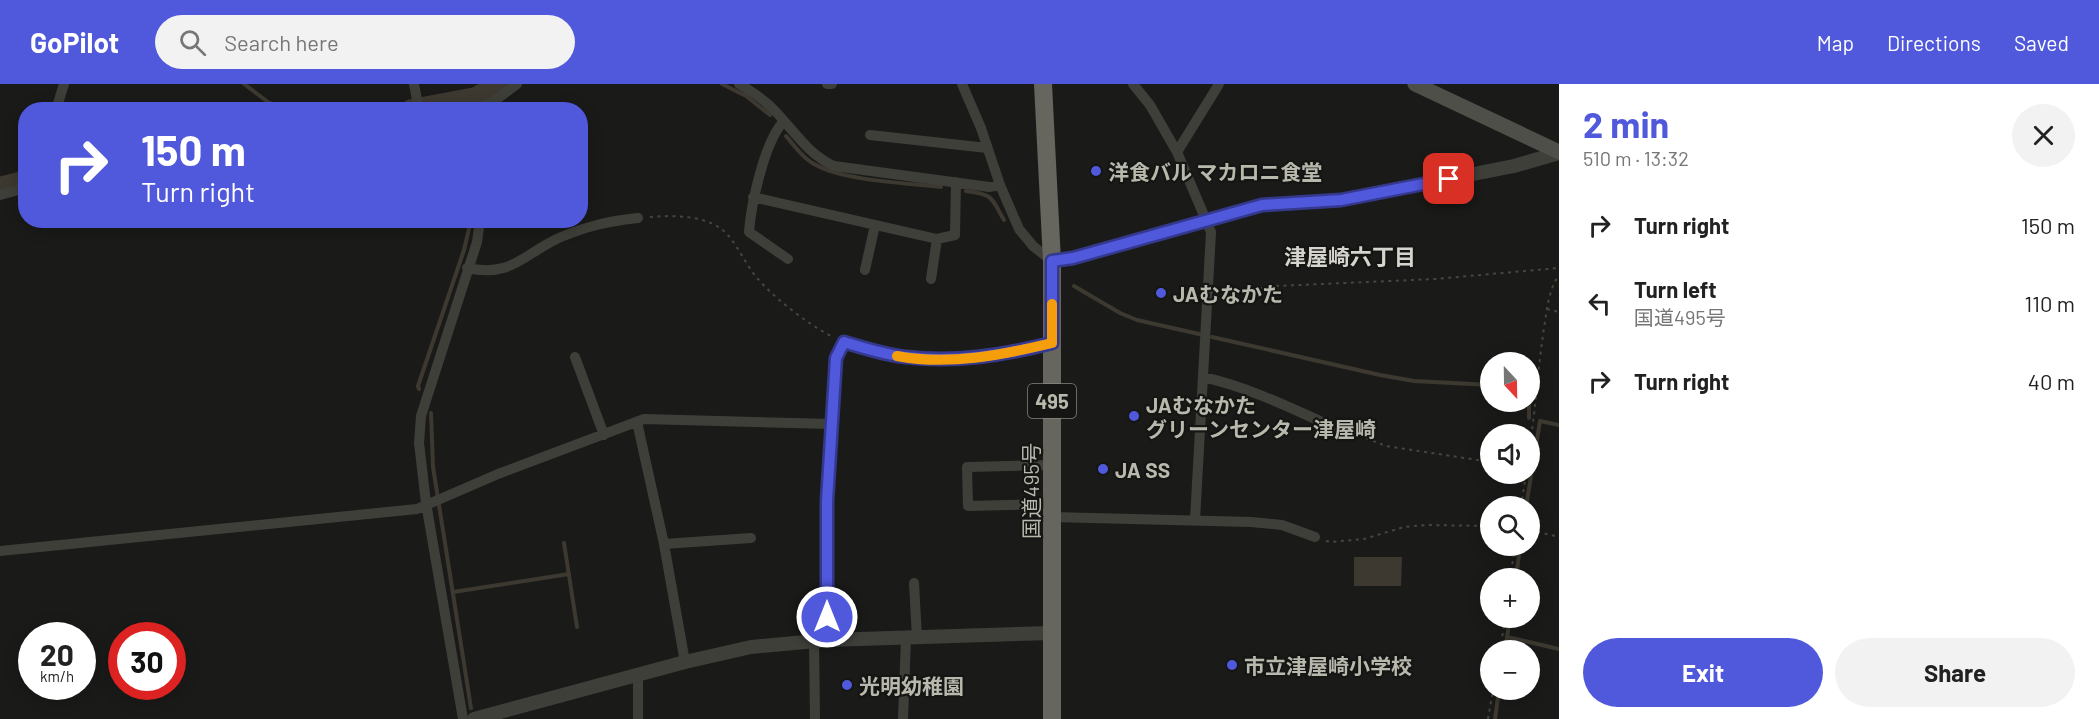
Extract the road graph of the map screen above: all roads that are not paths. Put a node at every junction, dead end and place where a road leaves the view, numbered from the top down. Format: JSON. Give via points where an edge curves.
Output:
{"nodes":[{"id":1,"x":64,"y":84,"type":"edge"},
{"id":2,"x":414,"y":84,"type":"edge"},
{"id":3,"x":517,"y":84,"type":"edge"},
{"id":4,"x":827,"y":84,"type":"edge"},
{"id":5,"x":832,"y":84,"type":"edge"},
{"id":6,"x":962,"y":84,"type":"edge"},
{"id":7,"x":1043,"y":84,"type":"edge"},
{"id":8,"x":1132,"y":84,"type":"edge"},
{"id":9,"x":1219,"y":84,"type":"edge"},
{"id":10,"x":1415,"y":84,"type":"edge"},
{"id":11,"x":746,"y":85,"type":"edge"},
{"id":12,"x":58,"y":102,"type":"edge"},
{"id":13,"x":417,"y":102,"type":"edge"},
{"id":14,"x":493,"y":102,"type":"edge"},
{"id":15,"x":784,"y":122,"type":"junction"},
{"id":16,"x":870,"y":135,"type":"dead end"},
{"id":17,"x":987,"y":148,"type":"junction"},
{"id":18,"x":1177,"y":152,"type":"junction"},
{"id":19,"x":1559,"y":152,"type":"edge"},
{"id":20,"x":956,"y":182,"type":"junction"},
{"id":21,"x":1000,"y":185,"type":"junction"},
{"id":22,"x":18,"y":190,"type":"edge"},
{"id":23,"x":0,"y":195,"type":"edge"},
{"id":24,"x":753,"y":197,"type":"junction"},
{"id":25,"x":638,"y":218,"type":"road end"},
{"id":26,"x":1204,"y":220,"type":"junction"},
{"id":27,"x":875,"y":225,"type":"junction"},
{"id":28,"x":588,"y":226,"type":"edge"},
{"id":29,"x":479,"y":228,"type":"edge"},
{"id":30,"x":583,"y":228,"type":"edge"},
{"id":31,"x":937,"y":239,"type":"junction"},
{"id":32,"x":789,"y":259,"type":"dead end"},
{"id":33,"x":1052,"y":261,"type":"junction"},
{"id":34,"x":467,"y":268,"type":"junction"},
{"id":35,"x":865,"y":270,"type":"dead end"},
{"id":36,"x":931,"y":279,"type":"dead end"},
{"id":37,"x":1052,"y":343,"type":"junction"},
{"id":38,"x":575,"y":357,"type":"dead end"},
{"id":39,"x":1203,"y":377,"type":"junction"},
{"id":40,"x":637,"y":422,"type":"junction"},
{"id":41,"x":832,"y":424,"type":"junction"},
{"id":42,"x":1333,"y":427,"type":"road end"},
{"id":43,"x":604,"y":435,"type":"junction"},
{"id":44,"x":1052,"y":465,"type":"junction"},
{"id":45,"x":426,"y":503,"type":"junction"},
{"id":46,"x":1052,"y":510,"type":"junction"},
{"id":47,"x":1195,"y":520,"type":"junction"},
{"id":48,"x":1315,"y":537,"type":"road end"},
{"id":49,"x":751,"y":538,"type":"dead end"},
{"id":50,"x":664,"y":544,"type":"junction"},
{"id":51,"x":0,"y":550,"type":"edge"},
{"id":52,"x":914,"y":583,"type":"dead end"},
{"id":53,"x":1052,"y":633,"type":"junction"},
{"id":54,"x":912,"y":638,"type":"junction"},
{"id":55,"x":820,"y":641,"type":"junction"},
{"id":56,"x":685,"y":662,"type":"junction"},
{"id":57,"x":638,"y":675,"type":"junction"},
{"id":58,"x":463,"y":719,"type":"edge"},
{"id":59,"x":474,"y":719,"type":"edge"},
{"id":60,"x":638,"y":719,"type":"edge"},
{"id":61,"x":815,"y":719,"type":"edge"},
{"id":62,"x":903,"y":719,"type":"edge"},
{"id":63,"x":1052,"y":719,"type":"edge"}],
"edges":[{"from":1,"to":12,"type":"street"},
{"from":2,"to":13,"type":"street"},
{"from":3,"to":14,"type":"street"},
{"from":4,"to":5,"type":"street"},
{"from":6,"to":17,"type":"street"},
{"from":7,"to":33,"type":"highway","name":"国道495号","number":"495"},
{"from":8,"to":18,"type":"street","via":[[1150,105]]},
{"from":9,"to":18,"type":"street"},
{"from":10,"to":19,"type":"main road"},
{"from":11,"to":15,"type":"street"},
{"from":15,"to":20,"type":"street","via":[[812,153],[834,166]]},
{"from":15,"to":24,"type":"street","via":[[776,130]]},
{"from":16,"to":17,"type":"street"},
{"from":17,"to":21,"type":"street"},
{"from":18,"to":26,"type":"street"},
{"from":19,"to":26,"type":"street","via":[[1514,166],[1341,200],[1262,205]]},
{"from":20,"to":21,"type":"street","via":[[989,188]]},
{"from":20,"to":31,"type":"street","via":[[955,235]]},
{"from":21,"to":33,"type":"street","via":[[1019,229]]},
{"from":22,"to":23,"type":"street"},
{"from":24,"to":27,"type":"street"},
{"from":24,"to":32,"type":"street","via":[[748,232]]},
{"from":25,"to":28,"type":"street"},
{"from":26,"to":33,"type":"street"},
{"from":26,"to":39,"type":"street","via":[[1211,232]]},
{"from":27,"to":31,"type":"street"},
{"from":27,"to":35,"type":"street"},
{"from":29,"to":34,"type":"street"},
{"from":30,"to":34,"type":"street","via":[[506,268]]},
{"from":31,"to":36,"type":"street"},
{"from":33,"to":37,"type":"highway","name":"国道495号","number":"495"},
{"from":34,"to":45,"type":"street","via":[[421,416],[418,443]]},
{"from":37,"to":41,"type":"street","via":[[999,355],[940,359],[905,357],[844,342],[836,358]]},
{"from":37,"to":44,"type":"highway","name":"国道495号","number":"495"},
{"from":38,"to":43,"type":"street"},
{"from":39,"to":42,"type":"street","via":[[1277,402]]},
{"from":39,"to":47,"type":"street"},
{"from":40,"to":41,"type":"street","via":[[666,419]]},
{"from":40,"to":43,"type":"street"},
{"from":40,"to":50,"type":"street"},
{"from":41,"to":55,"type":"street"},
{"from":43,"to":45,"type":"street"},
{"from":44,"to":46,"type":"highway","name":"国道495号","number":"495"},
{"from":44,"to":46,"type":"street","via":[[966,467],[968,506]]},
{"from":45,"to":51,"type":"street","via":[[417,509]]},
{"from":45,"to":58,"type":"street"},
{"from":46,"to":47,"type":"street"},
{"from":46,"to":53,"type":"highway","name":"国道495号","number":"495"},
{"from":47,"to":48,"type":"street","via":[[1282,525]]},
{"from":49,"to":50,"type":"street"},
{"from":50,"to":56,"type":"street"},
{"from":52,"to":54,"type":"street"},
{"from":53,"to":54,"type":"street"},
{"from":53,"to":63,"type":"highway","name":"国道495号","number":"495"},
{"from":54,"to":55,"type":"street"},
{"from":54,"to":62,"type":"street"},
{"from":55,"to":56,"type":"street","via":[[750,647]]},
{"from":55,"to":61,"type":"street"},
{"from":56,"to":57,"type":"street"},
{"from":57,"to":59,"type":"street"},
{"from":57,"to":60,"type":"street"}]}
